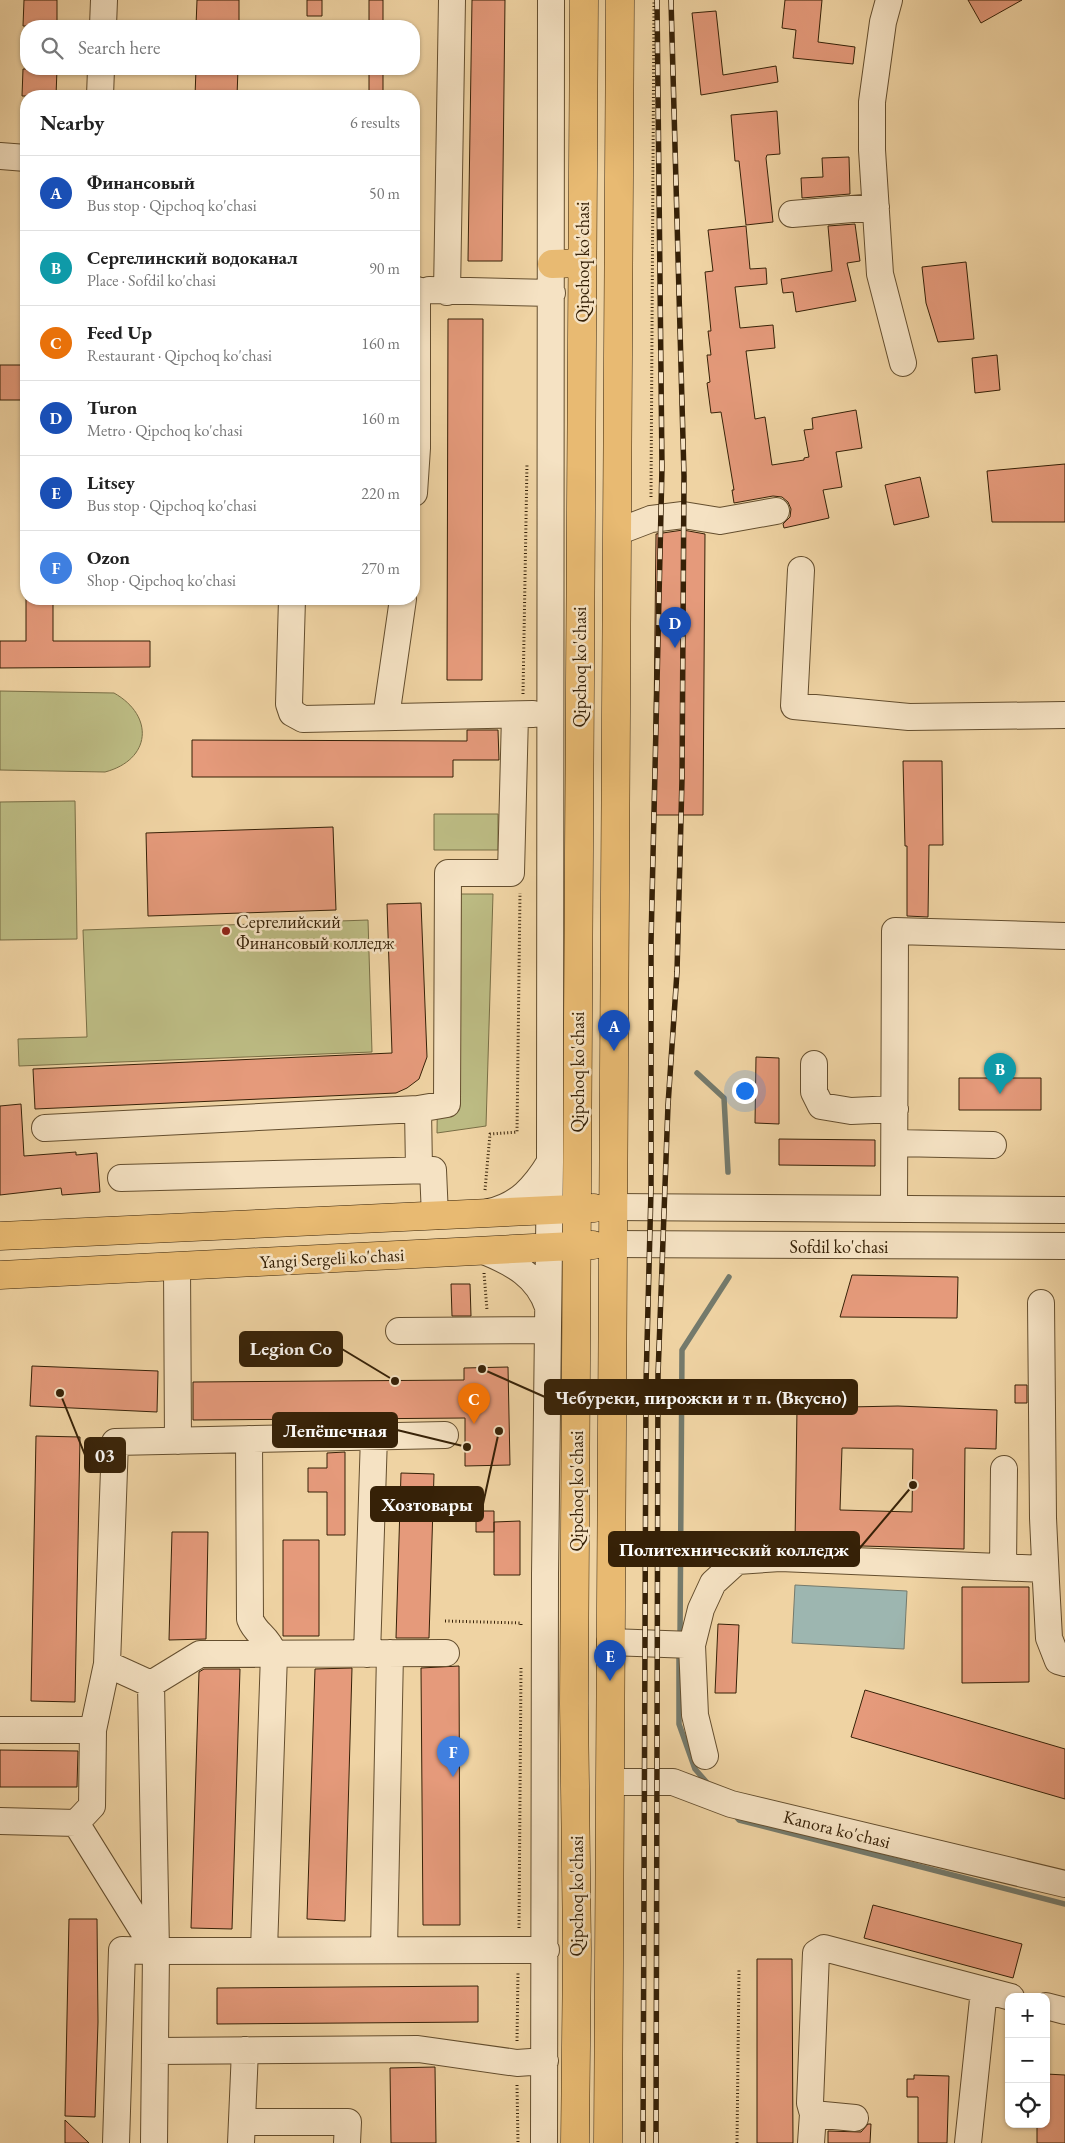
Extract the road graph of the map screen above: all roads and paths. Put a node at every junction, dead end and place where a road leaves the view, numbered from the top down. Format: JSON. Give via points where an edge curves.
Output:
{"nodes":[{"id":1,"x":104,"y":0,"type":"edge"},
{"id":2,"x":452,"y":0,"type":"edge"},
{"id":3,"x":551,"y":0,"type":"edge"},
{"id":4,"x":584,"y":0,"type":"edge"},
{"id":5,"x":620,"y":0,"type":"edge"},
{"id":6,"x":654,"y":0,"type":"edge"},
{"id":7,"x":889,"y":0,"type":"edge"},
{"id":8,"x":103,"y":20,"type":"edge"},
{"id":9,"x":101,"y":75,"type":"edge"},
{"id":10,"x":100,"y":90,"type":"edge"},
{"id":11,"x":0,"y":156,"type":"edge"},
{"id":12,"x":20,"y":158,"type":"edge"},
{"id":13,"x":876,"y":207,"type":"junction"},
{"id":14,"x":792,"y":214,"type":"dead end"},
{"id":15,"x":552,"y":264,"type":"junction"},
{"id":16,"x":582,"y":264,"type":"junction"},
{"id":17,"x":420,"y":290,"type":"edge"},
{"id":18,"x":447,"y":292,"type":"junction"},
{"id":19,"x":552,"y":293,"type":"junction"},
{"id":20,"x":903,"y":363,"type":"dead end"},
{"id":21,"x":527,"y":454,"type":"dead end"},
{"id":22,"x":776,"y":511,"type":"dead end"},
{"id":23,"x":651,"y":519,"type":"junction"},
{"id":24,"x":617,"y":532,"type":"junction"},
{"id":25,"x":801,"y":570,"type":"dead end"},
{"id":26,"x":292,"y":605,"type":"edge"},
{"id":27,"x":402,"y":605,"type":"edge"},
{"id":28,"x":551,"y":713,"type":"junction"},
{"id":29,"x":519,"y":714,"type":"junction"},
{"id":30,"x":1065,"y":715,"type":"edge"},
{"id":31,"x":386,"y":718,"type":"junction"},
{"id":32,"x":578,"y":773,"type":"junction"},
{"id":33,"x":615,"y":773,"type":"junction"},
{"id":34,"x":520,"y":884,"type":"dead end"},
{"id":35,"x":1065,"y":936,"type":"edge"},
{"id":36,"x":814,"y":1064,"type":"dead end"},
{"id":37,"x":418,"y":1109,"type":"junction"},
{"id":38,"x":895,"y":1109,"type":"junction"},
{"id":39,"x":45,"y":1128,"type":"dead end"},
{"id":40,"x":895,"y":1143,"type":"junction"},
{"id":41,"x":993,"y":1145,"type":"dead end"},
{"id":42,"x":550,"y":1162,"type":"junction"},
{"id":43,"x":419,"y":1170,"type":"junction"},
{"id":44,"x":121,"y":1178,"type":"dead end"},
{"id":45,"x":484,"y":1206,"type":"junction"},
{"id":46,"x":612,"y":1207,"type":"junction"},
{"id":47,"x":702,"y":1208,"type":"junction"},
{"id":48,"x":576,"y":1209,"type":"junction"},
{"id":49,"x":894,"y":1209,"type":"junction"},
{"id":50,"x":549,"y":1210,"type":"junction"},
{"id":51,"x":1065,"y":1210,"type":"edge"},
{"id":52,"x":435,"y":1216,"type":"junction"},
{"id":53,"x":0,"y":1236,"type":"edge"},
{"id":54,"x":612,"y":1244,"type":"junction"},
{"id":55,"x":703,"y":1245,"type":"junction"},
{"id":56,"x":576,"y":1246,"type":"junction"},
{"id":57,"x":1065,"y":1246,"type":"edge"},
{"id":58,"x":549,"y":1248,"type":"junction"},
{"id":59,"x":484,"y":1259,"type":"junction"},
{"id":60,"x":177,"y":1266,"type":"junction"},
{"id":61,"x":0,"y":1275,"type":"edge"},
{"id":62,"x":1041,"y":1303,"type":"dead end"},
{"id":63,"x":548,"y":1319,"type":"junction"},
{"id":64,"x":488,"y":1330,"type":"junction"},
{"id":65,"x":399,"y":1331,"type":"dead end"},
{"id":66,"x":445,"y":1435,"type":"dead end"},
{"id":67,"x":374,"y":1436,"type":"junction"},
{"id":68,"x":249,"y":1439,"type":"junction"},
{"id":69,"x":178,"y":1441,"type":"junction"},
{"id":70,"x":1004,"y":1469,"type":"dead end"},
{"id":71,"x":1054,"y":1506,"type":"edge"},
{"id":72,"x":1003,"y":1568,"type":"junction"},
{"id":73,"x":1045,"y":1569,"type":"junction"},
{"id":74,"x":445,"y":1621,"type":"dead end"},
{"id":75,"x":521,"y":1632,"type":"dead end"},
{"id":76,"x":610,"y":1642,"type":"junction"},
{"id":77,"x":692,"y":1645,"type":"junction"},
{"id":78,"x":446,"y":1653,"type":"dead end"},
{"id":79,"x":274,"y":1654,"type":"junction"},
{"id":80,"x":378,"y":1654,"type":"junction"},
{"id":81,"x":521,"y":1662,"type":"dead end"},
{"id":82,"x":1065,"y":1663,"type":"edge"},
{"id":83,"x":107,"y":1664,"type":"junction"},
{"id":84,"x":151,"y":1684,"type":"junction"},
{"id":85,"x":610,"y":1703,"type":"junction"},
{"id":86,"x":574,"y":1704,"type":"junction"},
{"id":87,"x":0,"y":1730,"type":"edge"},
{"id":88,"x":93,"y":1730,"type":"junction"},
{"id":89,"x":705,"y":1756,"type":"dead end"},
{"id":90,"x":610,"y":1782,"type":"junction"},
{"id":91,"x":0,"y":1821,"type":"edge"},
{"id":92,"x":76,"y":1823,"type":"junction"},
{"id":93,"x":1065,"y":1884,"type":"edge"},
{"id":94,"x":264,"y":1950,"type":"junction"},
{"id":95,"x":384,"y":1950,"type":"junction"},
{"id":96,"x":518,"y":1950,"type":"junction"},
{"id":97,"x":546,"y":1950,"type":"junction"},
{"id":98,"x":156,"y":1951,"type":"junction"},
{"id":99,"x":739,"y":1970,"type":"dead end"},
{"id":100,"x":984,"y":1990,"type":"junction"},
{"id":101,"x":1005,"y":1995,"type":"edge"},
{"id":102,"x":1050,"y":2007,"type":"edge"},
{"id":103,"x":1065,"y":2011,"type":"edge"},
{"id":104,"x":245,"y":2050,"type":"junction"},
{"id":105,"x":155,"y":2051,"type":"junction"},
{"id":106,"x":545,"y":2061,"type":"junction"},
{"id":107,"x":517,"y":2063,"type":"junction"},
{"id":108,"x":155,"y":2110,"type":"junction"},
{"id":109,"x":813,"y":2114,"type":"junction"},
{"id":110,"x":855,"y":2118,"type":"dead end"},
{"id":111,"x":242,"y":2132,"type":"edge"},
{"id":112,"x":116,"y":2143,"type":"edge"},
{"id":113,"x":125,"y":2143,"type":"edge"},
{"id":114,"x":154,"y":2143,"type":"edge"},
{"id":115,"x":347,"y":2143,"type":"edge"},
{"id":116,"x":518,"y":2143,"type":"edge"},
{"id":117,"x":544,"y":2143,"type":"edge"},
{"id":118,"x":575,"y":2143,"type":"edge"},
{"id":119,"x":608,"y":2143,"type":"edge"},
{"id":120,"x":737,"y":2143,"type":"edge"},
{"id":121,"x":811,"y":2143,"type":"edge"},
{"id":122,"x":968,"y":2143,"type":"edge"}],
"edges":[{"from":1,"to":8,"type":"street"},
{"from":2,"to":18,"type":"street"},
{"from":3,"to":15,"type":"street","name":"Qipchoq ko'chasi"},
{"from":4,"to":16,"type":"main road","name":"Qipchoq ko'chasi"},
{"from":5,"to":24,"type":"main road","name":"Qipchoq ko'chasi"},
{"from":6,"to":23,"type":"path"},
{"from":7,"to":13,"type":"street","via":[[872,102]]},
{"from":9,"to":10,"type":"street"},
{"from":11,"to":12,"type":"street"},
{"from":13,"to":14,"type":"street"},
{"from":13,"to":20,"type":"street","via":[[880,274]]},
{"from":15,"to":16,"type":"main road"},
{"from":15,"to":19,"type":"street","name":"Qipchoq ko'chasi"},
{"from":16,"to":32,"type":"main road","name":"Qipchoq ko'chasi"},
{"from":17,"to":18,"type":"street"},
{"from":18,"to":19,"type":"street"},
{"from":19,"to":28,"type":"street","name":"Qipchoq ko'chasi"},
{"from":21,"to":29,"type":"path"},
{"from":22,"to":23,"type":"street","via":[[720,521],[683,515]]},
{"from":23,"to":24,"type":"street"},
{"from":24,"to":33,"type":"main road","name":"Qipchoq ko'chasi"},
{"from":25,"to":30,"type":"street","via":[[794,706],[909,717]]},
{"from":26,"to":31,"type":"street","via":[[289,704],[292,713],[303,718]]},
{"from":27,"to":31,"type":"street"},
{"from":28,"to":29,"type":"street"},
{"from":28,"to":42,"type":"street","name":"Qipchoq ko'chasi"},
{"from":29,"to":31,"type":"street"},
{"from":29,"to":37,"type":"street","via":[[511,874],[448,873],[447,1104]]},
{"from":32,"to":33,"type":"main road"},
{"from":32,"to":48,"type":"main road","name":"Qipchoq ko'chasi"},
{"from":33,"to":46,"type":"main road","name":"Qipchoq ko'chasi"},
{"from":34,"to":45,"type":"path","via":[[517,1132],[490,1134]]},
{"from":35,"to":38,"type":"street","via":[[895,931]]},
{"from":36,"to":38,"type":"street","via":[[814,1092],[821,1106],[850,1111]]},
{"from":37,"to":39,"type":"street"},
{"from":37,"to":43,"type":"street"},
{"from":38,"to":40,"type":"street"},
{"from":40,"to":41,"type":"street"},
{"from":40,"to":49,"type":"street"},
{"from":42,"to":45,"type":"street","via":[[522,1198],[509,1206]]},
{"from":42,"to":50,"type":"street","name":"Qipchoq ko'chasi"},
{"from":43,"to":44,"type":"street"},
{"from":43,"to":52,"type":"street","via":[[434,1170]]},
{"from":45,"to":50,"type":"main road","name":"Yangi Sergeli ko'chasi"},
{"from":45,"to":52,"type":"main road","name":"Yangi Sergeli ko'chasi"},
{"from":46,"to":47,"type":"street","name":"Sofdil ko'chasi"},
{"from":46,"to":48,"type":"main road","name":"Yangi Sergeli ko'chasi"},
{"from":46,"to":54,"type":"main road","name":"Qipchoq ko'chasi"},
{"from":47,"to":49,"type":"street","name":"Sofdil ko'chasi"},
{"from":47,"to":55,"type":"street"},
{"from":48,"to":50,"type":"main road","name":"Yangi Sergeli ko'chasi"},
{"from":48,"to":54,"type":"main road"},
{"from":48,"to":56,"type":"main road","name":"Qipchoq ko'chasi"},
{"from":49,"to":51,"type":"street","name":"Sofdil ko'chasi"},
{"from":50,"to":58,"type":"street","name":"Qipchoq ko'chasi"},
{"from":52,"to":53,"type":"main road","name":"Yangi Sergeli ko'chasi"},
{"from":54,"to":55,"type":"street","name":"Sofdil ko'chasi"},
{"from":54,"to":56,"type":"main road","name":"Yangi Sergeli ko'chasi"},
{"from":54,"to":76,"type":"main road","name":"Qipchoq ko'chasi"},
{"from":55,"to":57,"type":"street","name":"Sofdil ko'chasi"},
{"from":56,"to":58,"type":"main road","name":"Yangi Sergeli ko'chasi"},
{"from":56,"to":86,"type":"main road","name":"Qipchoq ko'chasi"},
{"from":58,"to":59,"type":"main road","name":"Yangi Sergeli ko'chasi"},
{"from":58,"to":63,"type":"street","name":"Qipchoq ko'chasi"},
{"from":59,"to":60,"type":"main road","name":"Yangi Sergeli ko'chasi"},
{"from":59,"to":63,"type":"street","name":"Qipchoq ko'chasi","via":[[506,1260],[532,1278],[544,1295]]},
{"from":59,"to":64,"type":"path"},
{"from":60,"to":61,"type":"main road","name":"Yangi Sergeli ko'chasi"},
{"from":60,"to":69,"type":"street"},
{"from":62,"to":71,"type":"street"},
{"from":63,"to":64,"type":"street"},
{"from":63,"to":97,"type":"street","name":"Qipchoq ko'chasi"},
{"from":64,"to":65,"type":"street"},
{"from":66,"to":67,"type":"street"},
{"from":67,"to":68,"type":"street"},
{"from":67,"to":80,"type":"street"},
{"from":68,"to":69,"type":"street"},
{"from":68,"to":79,"type":"street","via":[[250,1619],[254,1628],[269,1641]]},
{"from":69,"to":83,"type":"street","via":[[115,1442]]},
{"from":70,"to":72,"type":"street"},
{"from":71,"to":73,"type":"street"},
{"from":72,"to":73,"type":"street"},
{"from":72,"to":77,"type":"street","via":[[780,1558],[737,1560],[714,1583],[701,1609]]},
{"from":73,"to":82,"type":"street","via":[[1049,1638],[1058,1661]]},
{"from":74,"to":75,"type":"path","via":[[521,1623]]},
{"from":76,"to":77,"type":"street"},
{"from":76,"to":85,"type":"main road","name":"Qipchoq ko'chasi"},
{"from":77,"to":89,"type":"street","via":[[695,1715]]},
{"from":78,"to":80,"type":"street"},
{"from":79,"to":80,"type":"street"},
{"from":79,"to":84,"type":"street","via":[[200,1654]]},
{"from":79,"to":94,"type":"street"},
{"from":80,"to":95,"type":"street"},
{"from":81,"to":96,"type":"path"},
{"from":83,"to":84,"type":"street"},
{"from":83,"to":88,"type":"street"},
{"from":84,"to":98,"type":"street"},
{"from":85,"to":86,"type":"main road"},
{"from":85,"to":90,"type":"main road","name":"Qipchoq ko'chasi"},
{"from":86,"to":118,"type":"main road","name":"Qipchoq ko'chasi"},
{"from":87,"to":88,"type":"street"},
{"from":88,"to":92,"type":"street","via":[[92,1806]]},
{"from":90,"to":93,"type":"street","name":"Kanora ko'chasi","via":[[673,1782],[722,1800]]},
{"from":90,"to":119,"type":"main road","name":"Qipchoq ko'chasi"},
{"from":91,"to":92,"type":"street"},
{"from":92,"to":98,"type":"street"},
{"from":94,"to":95,"type":"street"},
{"from":94,"to":98,"type":"street"},
{"from":95,"to":96,"type":"street"},
{"from":96,"to":97,"type":"street"},
{"from":96,"to":107,"type":"path"},
{"from":97,"to":106,"type":"street","name":"Qipchoq ko'chasi"},
{"from":98,"to":105,"type":"street"},
{"from":98,"to":112,"type":"street","via":[[122,1950]]},
{"from":99,"to":120,"type":"path"},
{"from":100,"to":101,"type":"street"},
{"from":100,"to":109,"type":"street","via":[[824,1948],[816,1953],[810,2103]]},
{"from":100,"to":122,"type":"street"},
{"from":102,"to":103,"type":"street"},
{"from":104,"to":105,"type":"street"},
{"from":104,"to":107,"type":"street","via":[[418,2049]]},
{"from":104,"to":111,"type":"street"},
{"from":105,"to":108,"type":"street"},
{"from":106,"to":107,"type":"street"},
{"from":106,"to":117,"type":"street","name":"Qipchoq ko'chasi"},
{"from":107,"to":116,"type":"path"},
{"from":108,"to":113,"type":"street"},
{"from":108,"to":114,"type":"street"},
{"from":109,"to":110,"type":"street"},
{"from":109,"to":121,"type":"street"},
{"from":111,"to":115,"type":"street","via":[[348,2122]]}]}
